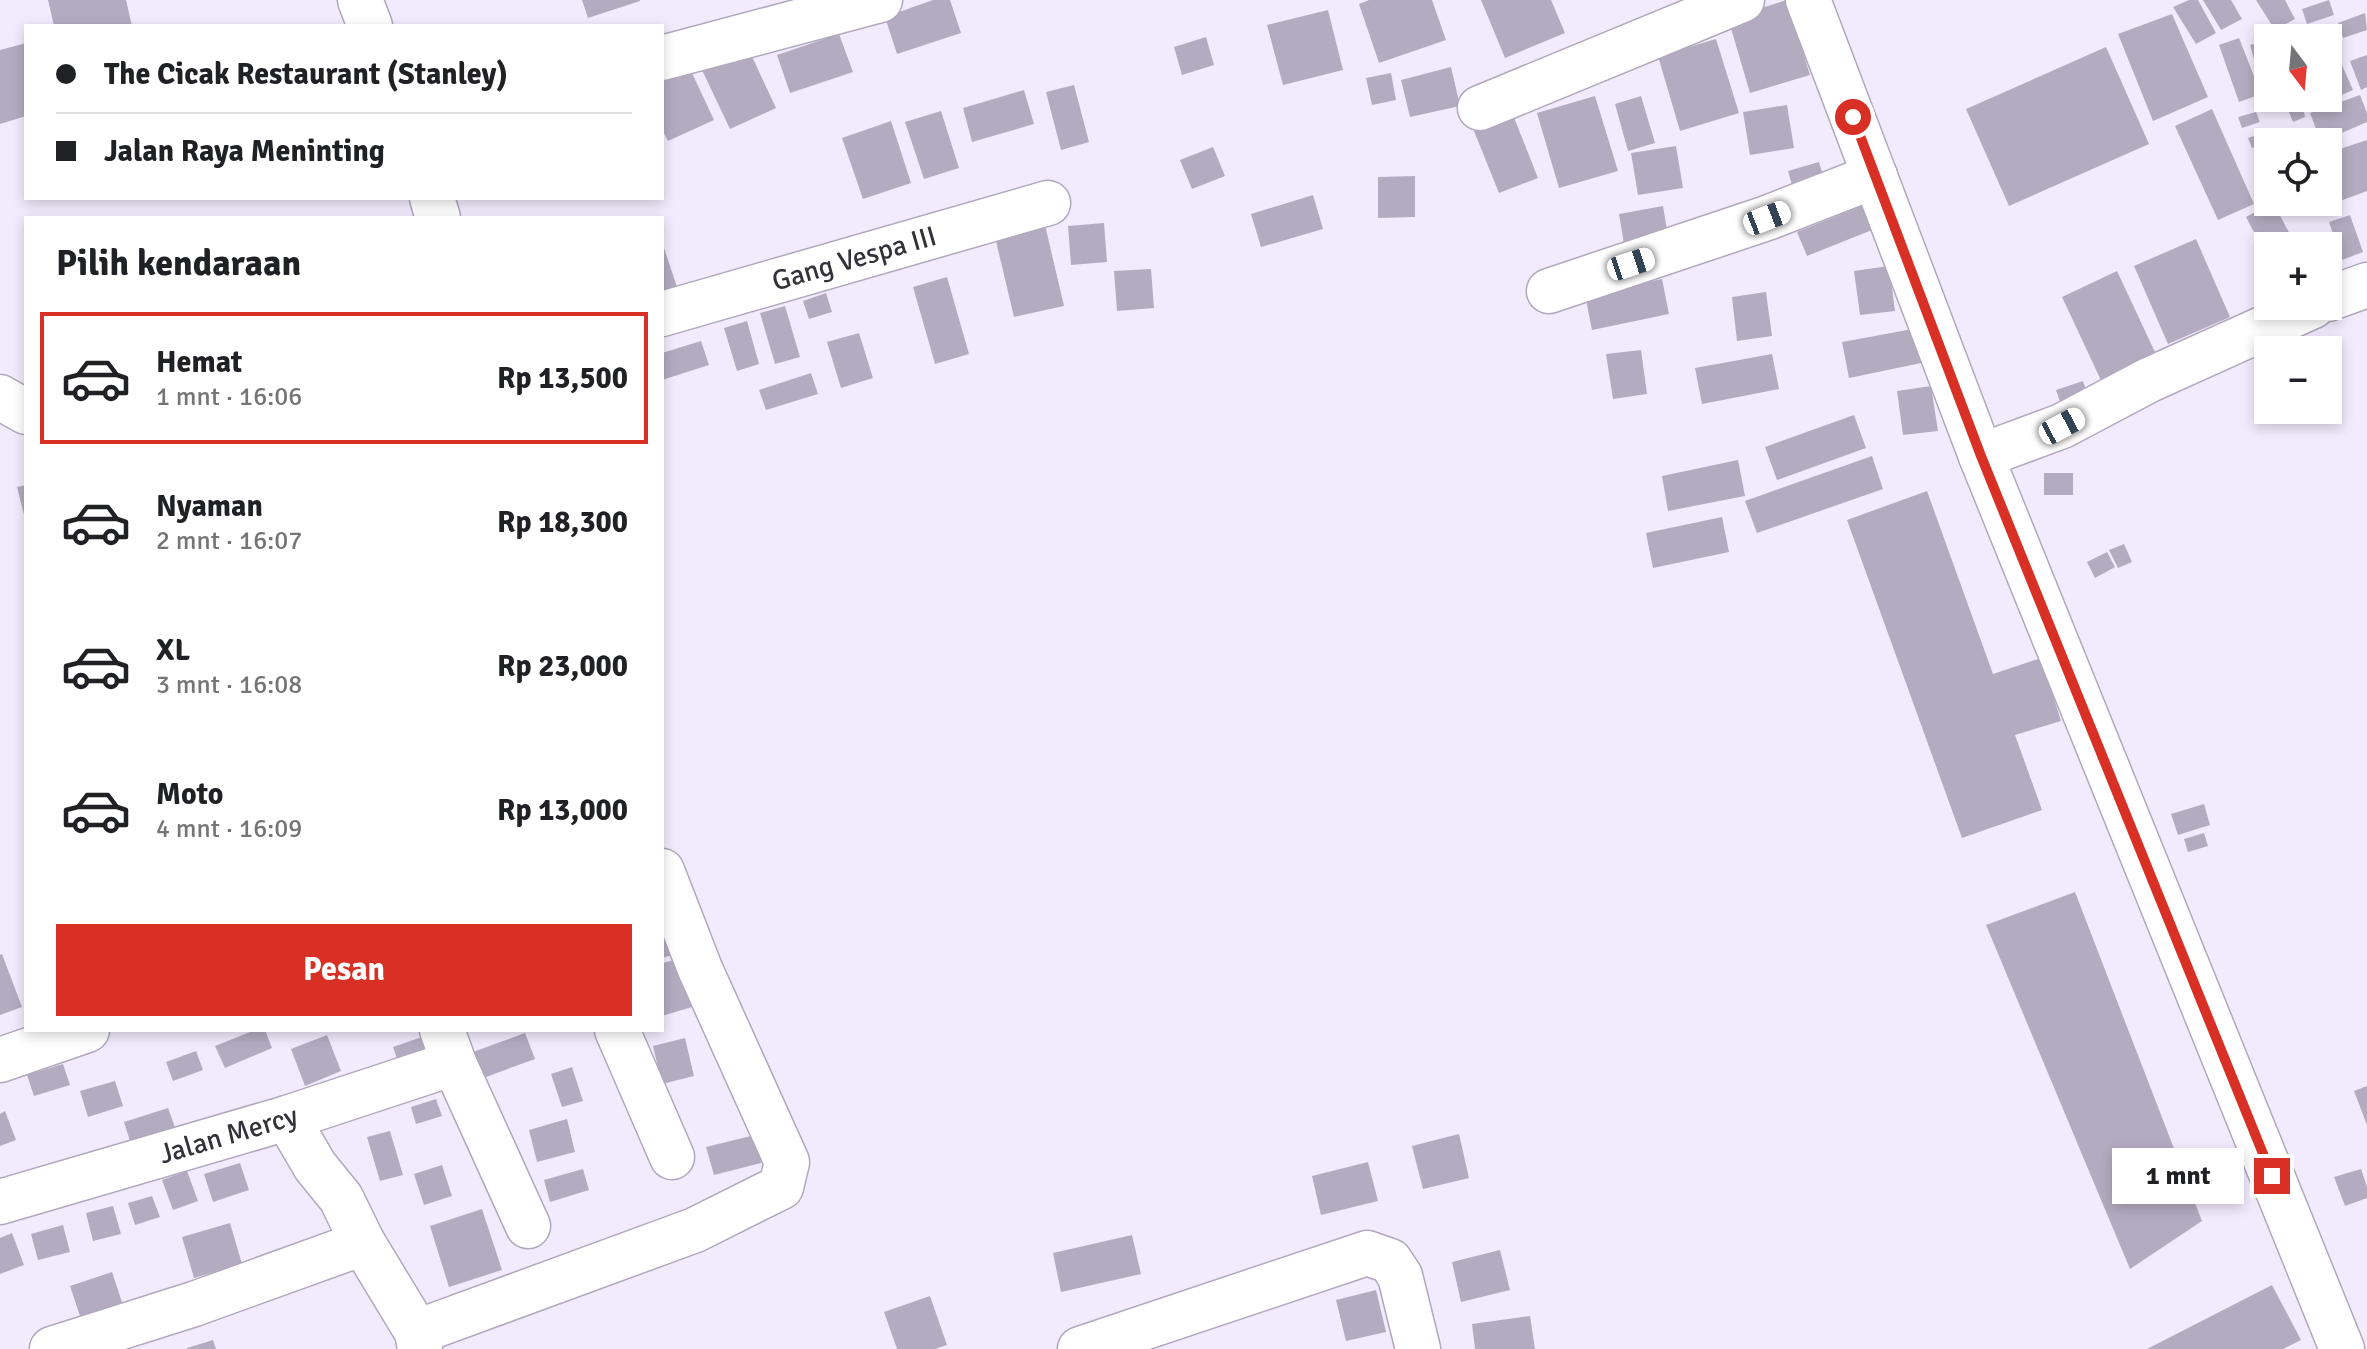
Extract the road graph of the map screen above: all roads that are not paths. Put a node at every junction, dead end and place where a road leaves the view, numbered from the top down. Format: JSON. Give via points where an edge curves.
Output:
{"nodes":[{"id":1,"x":360,"y":0,"type":"edge"},
{"id":2,"x":880,"y":0,"type":"edge"},
{"id":3,"x":1742,"y":0,"type":"edge"},
{"id":4,"x":1808,"y":0,"type":"edge"},
{"id":5,"x":369,"y":24,"type":"edge"},
{"id":6,"x":664,"y":57,"type":"edge"},
{"id":7,"x":1480,"y":108,"type":"dead end"},
{"id":8,"x":1875,"y":176,"type":"junction"},
{"id":9,"x":1048,"y":203,"type":"dead end"},
{"id":10,"x":2367,"y":285,"type":"edge"},
{"id":11,"x":1549,"y":291,"type":"dead end"},
{"id":12,"x":2342,"y":294,"type":"edge"},
{"id":13,"x":664,"y":313,"type":"edge"},
{"id":14,"x":2282,"y":320,"type":"edge"},
{"id":15,"x":0,"y":397,"type":"edge"},
{"id":16,"x":24,"y":411,"type":"edge"},
{"id":17,"x":1981,"y":456,"type":"junction"},
{"id":18,"x":664,"y":876,"type":"edge"},
{"id":19,"x":81,"y":1032,"type":"edge"},
{"id":20,"x":618,"y":1032,"type":"edge"},
{"id":21,"x":448,"y":1046,"type":"edge"},
{"id":22,"x":0,"y":1060,"type":"edge"},
{"id":23,"x":287,"y":1118,"type":"junction"},
{"id":24,"x":672,"y":1157,"type":"dead end"},
{"id":25,"x":0,"y":1202,"type":"edge"},
{"id":26,"x":528,"y":1226,"type":"dead end"},
{"id":27,"x":363,"y":1243,"type":"junction"},
{"id":28,"x":418,"y":1340,"type":"edge"},
{"id":29,"x":52,"y":1349,"type":"edge"},
{"id":30,"x":1080,"y":1349,"type":"edge"},
{"id":31,"x":1418,"y":1349,"type":"edge"},
{"id":32,"x":2342,"y":1349,"type":"edge"}],
"edges":[{"from":1,"to":5,"type":"main road"},
{"from":2,"to":6,"type":"main road"},
{"from":3,"to":7,"type":"main road"},
{"from":4,"to":8,"type":"main road"},
{"from":8,"to":11,"type":"main road"},
{"from":8,"to":17,"type":"main road"},
{"from":9,"to":13,"type":"main road","name":"Gang Vespa III"},
{"from":10,"to":12,"type":"main road"},
{"from":14,"to":17,"type":"main road","via":[[2062,426]]},
{"from":15,"to":16,"type":"main road"},
{"from":17,"to":32,"type":"main road"},
{"from":18,"to":28,"type":"main road","via":[[787,1162],[781,1187],[695,1230]]},
{"from":19,"to":22,"type":"main road"},
{"from":20,"to":24,"type":"main road"},
{"from":21,"to":23,"type":"main road","name":"Jalan Mercy"},
{"from":21,"to":26,"type":"main road"},
{"from":23,"to":25,"type":"main road","name":"Jalan Mercy"},
{"from":23,"to":27,"type":"main road","via":[[341,1198]]},
{"from":27,"to":28,"type":"main road"},
{"from":27,"to":29,"type":"main road"},
{"from":30,"to":31,"type":"main road","via":[[1367,1253],[1390,1261],[1400,1276]]}]}
